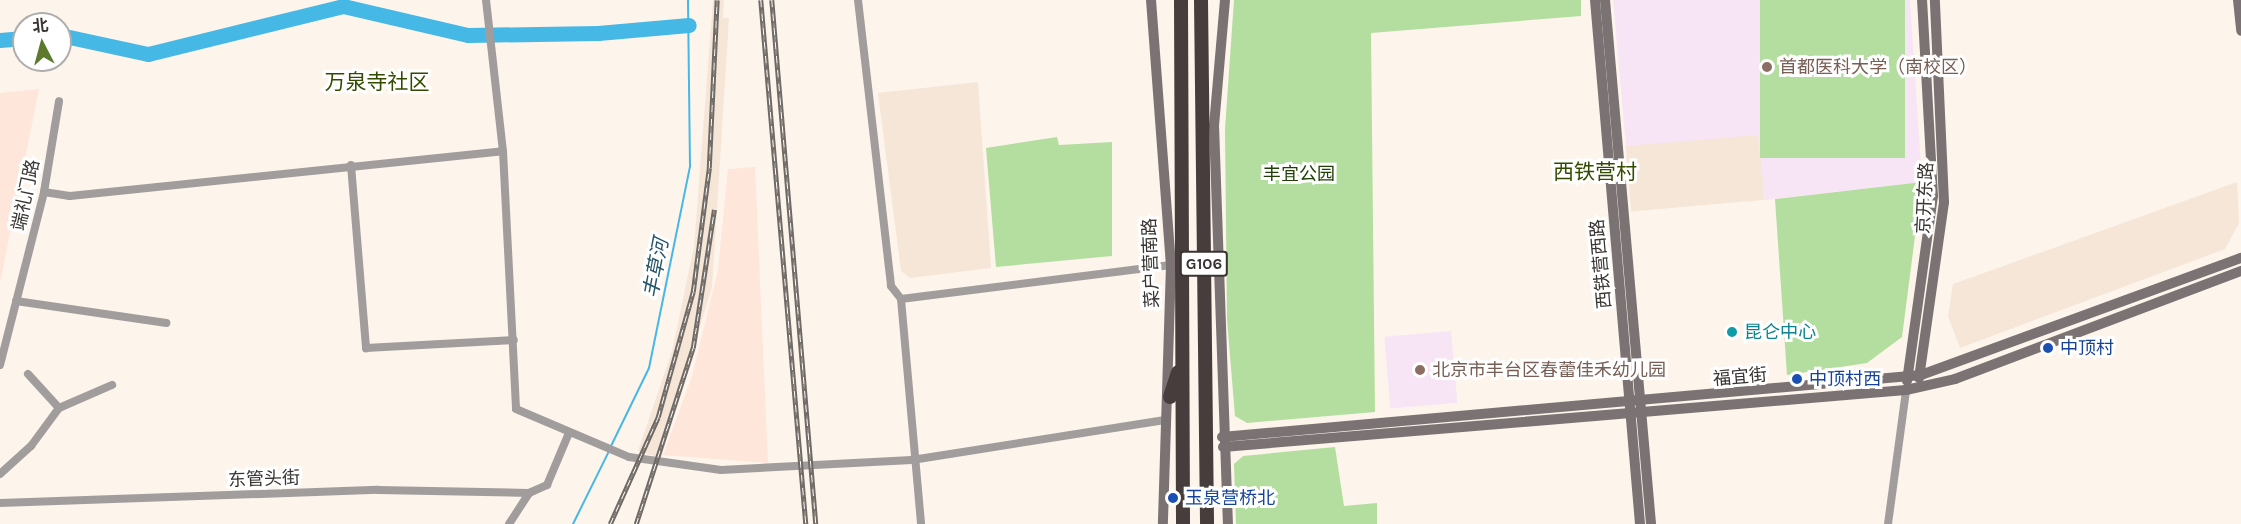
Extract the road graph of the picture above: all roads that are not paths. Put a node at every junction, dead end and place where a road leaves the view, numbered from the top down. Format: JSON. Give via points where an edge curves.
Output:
{"nodes":[{"id":1,"x":486,"y":0,"type":"edge"},
{"id":2,"x":858,"y":0,"type":"edge"},
{"id":3,"x":1151,"y":0,"type":"edge"},
{"id":4,"x":1226,"y":0,"type":"edge"},
{"id":5,"x":1595,"y":0,"type":"edge"},
{"id":6,"x":1605,"y":0,"type":"edge"},
{"id":7,"x":1922,"y":0,"type":"edge"},
{"id":8,"x":1935,"y":0,"type":"edge"},
{"id":9,"x":2238,"y":0,"type":"edge"},
{"id":10,"x":1182,"y":2,"type":"edge"},
{"id":11,"x":1201,"y":2,"type":"edge"},
{"id":12,"x":2241,"y":31,"type":"edge"},
{"id":13,"x":59,"y":101,"type":"dead end"},
{"id":14,"x":502,"y":152,"type":"junction"},
{"id":15,"x":351,"y":165,"type":"junction"},
{"id":16,"x":44,"y":192,"type":"junction"},
{"id":17,"x":2241,"y":258,"type":"edge"},
{"id":18,"x":1171,"y":265,"type":"junction"},
{"id":19,"x":2241,"y":271,"type":"edge"},
{"id":20,"x":901,"y":299,"type":"junction"},
{"id":21,"x":16,"y":301,"type":"junction"},
{"id":22,"x":166,"y":323,"type":"dead end"},
{"id":23,"x":514,"y":340,"type":"junction"},
{"id":24,"x":1182,"y":361,"type":"junction"},
{"id":25,"x":0,"y":365,"type":"edge"},
{"id":26,"x":27,"y":374,"type":"dead end"},
{"id":27,"x":1921,"y":375,"type":"junction"},
{"id":28,"x":1907,"y":378,"type":"junction"},
{"id":29,"x":112,"y":385,"type":"dead end"},
{"id":30,"x":1906,"y":390,"type":"junction"},
{"id":31,"x":1170,"y":397,"type":"junction"},
{"id":32,"x":1642,"y":407,"type":"junction"},
{"id":33,"x":59,"y":408,"type":"junction"},
{"id":34,"x":1629,"y":408,"type":"junction"},
{"id":35,"x":1165,"y":420,"type":"junction"},
{"id":36,"x":569,"y":433,"type":"junction"},
{"id":37,"x":1223,"y":442,"type":"junction"},
{"id":38,"x":912,"y":460,"type":"junction"},
{"id":39,"x":0,"y":474,"type":"edge"},
{"id":40,"x":529,"y":493,"type":"junction"},
{"id":41,"x":0,"y":503,"type":"edge"},
{"id":42,"x":509,"y":524,"type":"edge"},
{"id":43,"x":921,"y":524,"type":"edge"},
{"id":44,"x":1163,"y":524,"type":"edge"},
{"id":45,"x":1183,"y":524,"type":"edge"},
{"id":46,"x":1207,"y":524,"type":"edge"},
{"id":47,"x":1228,"y":524,"type":"edge"},
{"id":48,"x":1640,"y":524,"type":"edge"},
{"id":49,"x":1651,"y":524,"type":"edge"},
{"id":50,"x":1888,"y":524,"type":"edge"}],
"edges":[{"from":1,"to":14,"type":"street"},
{"from":2,"to":20,"type":"street","via":[[891,286]]},
{"from":3,"to":18,"type":"street","name":"菜户营南路"},
{"from":4,"to":37,"type":"street","via":[[1214,125]]},
{"from":5,"to":34,"type":"street","name":"西铁营西路"},
{"from":6,"to":32,"type":"street","name":"西铁营西路"},
{"from":7,"to":28,"type":"street","name":"京开东路","via":[[1933,196]]},
{"from":8,"to":27,"type":"street","name":"京开东路","via":[[1944,185]]},
{"from":9,"to":12,"type":"street"},
{"from":10,"to":24,"type":"highway","name":"菜户营南路","number":"G106"},
{"from":11,"to":46,"type":"highway","number":"G106"},
{"from":13,"to":16,"type":"street","name":"端礼门路"},
{"from":14,"to":15,"type":"street"},
{"from":14,"to":23,"type":"street"},
{"from":15,"to":16,"type":"street","via":[[70,196]]},
{"from":15,"to":23,"type":"street","via":[[366,348]]},
{"from":16,"to":21,"type":"street","name":"端礼门路"},
{"from":17,"to":27,"type":"street","name":"福宜街"},
{"from":18,"to":20,"type":"street"},
{"from":18,"to":31,"type":"street","name":"菜户营南路"},
{"from":19,"to":30,"type":"street","name":"福宜街","via":[[1955,379]]},
{"from":20,"to":38,"type":"street"},
{"from":21,"to":22,"type":"street"},
{"from":21,"to":25,"type":"street","name":"端礼门路"},
{"from":23,"to":36,"type":"street","via":[[516,409]]},
{"from":24,"to":31,"type":"highway"},
{"from":24,"to":45,"type":"highway","name":"菜户营南路","number":"G106"},
{"from":26,"to":33,"type":"street"},
{"from":27,"to":28,"type":"street","name":"福宜街"},
{"from":27,"to":30,"type":"street"},
{"from":28,"to":30,"type":"street","name":"京开东路"},
{"from":28,"to":32,"type":"street","name":"福宜街"},
{"from":29,"to":33,"type":"street"},
{"from":30,"to":32,"type":"street","name":"福宜街"},
{"from":30,"to":50,"type":"street","name":"京开东路"},
{"from":31,"to":35,"type":"street","name":"菜户营南路"},
{"from":32,"to":34,"type":"street","name":"福宜街"},
{"from":32,"to":49,"type":"street","name":"西铁营西路"},
{"from":33,"to":39,"type":"street","via":[[31,446]]},
{"from":34,"to":37,"type":"street","name":"福宜街"},
{"from":34,"to":48,"type":"street","name":"西铁营西路"},
{"from":35,"to":38,"type":"street"},
{"from":35,"to":44,"type":"street","name":"菜户营南路"},
{"from":36,"to":38,"type":"street","via":[[629,457],[721,470]]},
{"from":36,"to":40,"type":"street","via":[[547,485]]},
{"from":37,"to":47,"type":"street"},
{"from":38,"to":43,"type":"street"},
{"from":40,"to":41,"type":"street","name":"东管头街","via":[[378,490]]},
{"from":40,"to":42,"type":"street"}]}
